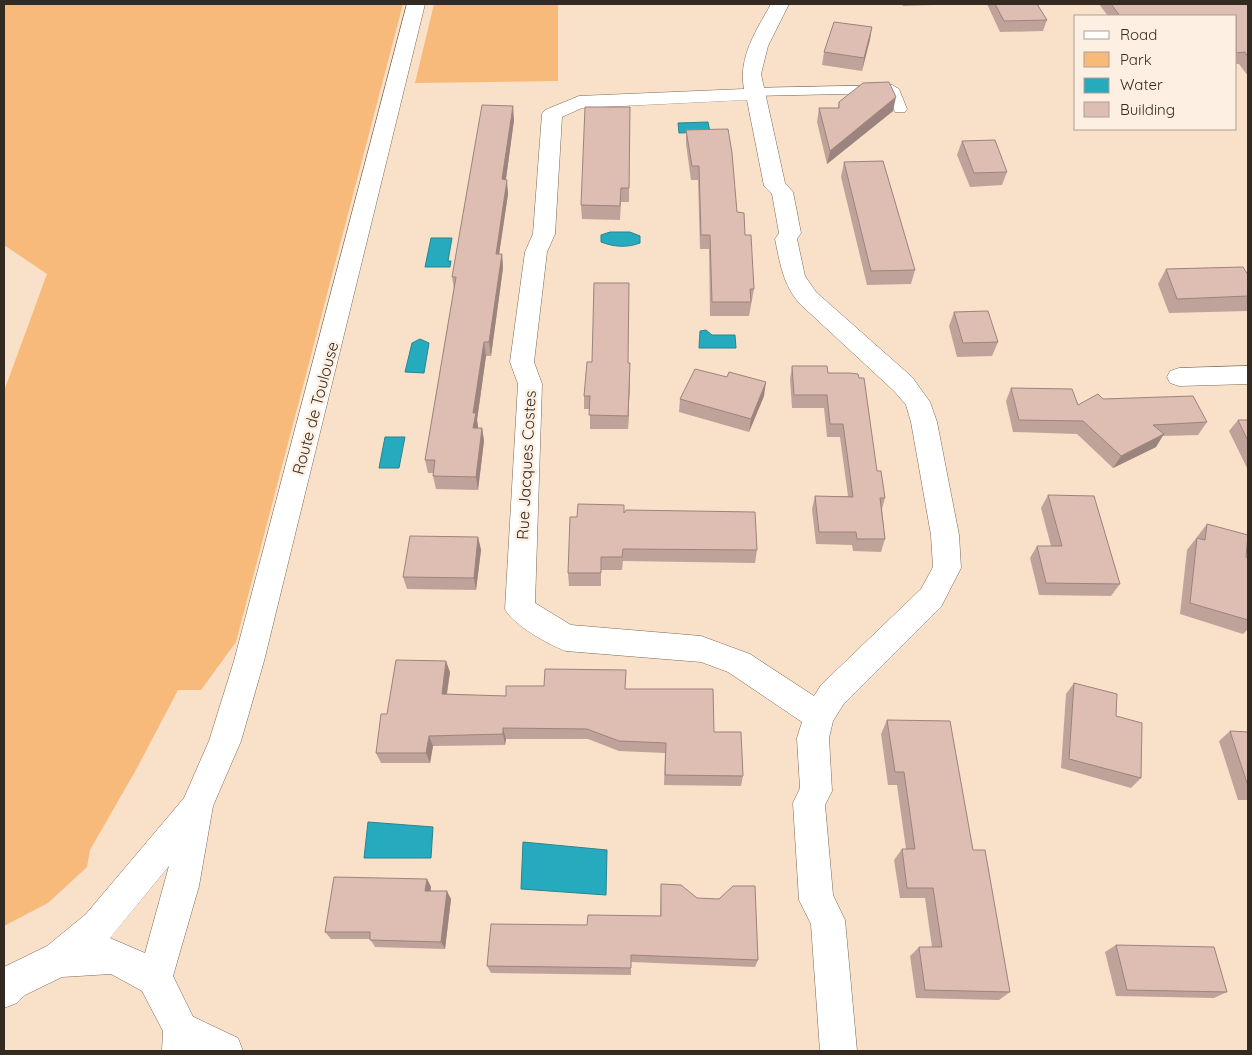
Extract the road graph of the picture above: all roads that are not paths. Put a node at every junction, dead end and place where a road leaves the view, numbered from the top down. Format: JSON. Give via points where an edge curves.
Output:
{"nodes":[{"id":1,"x":416,"y":4,"type":"edge"},
{"id":2,"x":780,"y":4,"type":"edge"},
{"id":3,"x":754,"y":92,"type":"junction"},
{"id":4,"x":900,"y":109,"type":"dead end"},
{"id":5,"x":1248,"y":375,"type":"edge"},
{"id":6,"x":1179,"y":377,"type":"dead end"},
{"id":7,"x":819,"y":716,"type":"junction"},
{"id":8,"x":197,"y":806,"type":"junction"},
{"id":9,"x":60,"y":959,"type":"junction"},
{"id":10,"x":155,"y":978,"type":"junction"},
{"id":11,"x":4,"y":990,"type":"edge"},
{"id":12,"x":180,"y":1040,"type":"edge"},
{"id":13,"x":225,"y":1051,"type":"edge"},
{"id":14,"x":838,"y":1051,"type":"edge"}],
"edges":[{"from":1,"to":8,"type":"street","name":"Route de Toulouse","via":[[249,661],[225,741]]},
{"from":2,"to":3,"type":"street","via":[[753,59]]},
{"from":3,"to":4,"type":"lane","via":[[892,89]]},
{"from":3,"to":7,"type":"street","via":[[776,186],[782,192],[790,233],[786,239],[794,276],[808,298],[903,384],[917,402],[924,422],[945,535],[947,568],[931,598],[832,695]]},
{"from":3,"to":7,"type":"street","name":"Rue Jacques Costes","via":[[742,96],[579,102],[552,114],[544,234],[536,252],[522,362],[530,384],[520,608],[566,638],[701,649],[739,662]]},
{"from":5,"to":6,"type":"street"},
{"from":7,"to":14,"type":"street","via":[[813,738],[816,791],[809,802],[816,900],[828,920]]},
{"from":8,"to":9,"type":"street","name":"Route de Toulouse","via":[[98,926]]},
{"from":8,"to":10,"type":"street","name":"Route de Toulouse","via":[[182,886]]},
{"from":9,"to":10,"type":"street","via":[[113,956]]},
{"from":9,"to":11,"type":"street","via":[[12,982]]},
{"from":10,"to":12,"type":"street"},
{"from":12,"to":13,"type":"street"}]}
